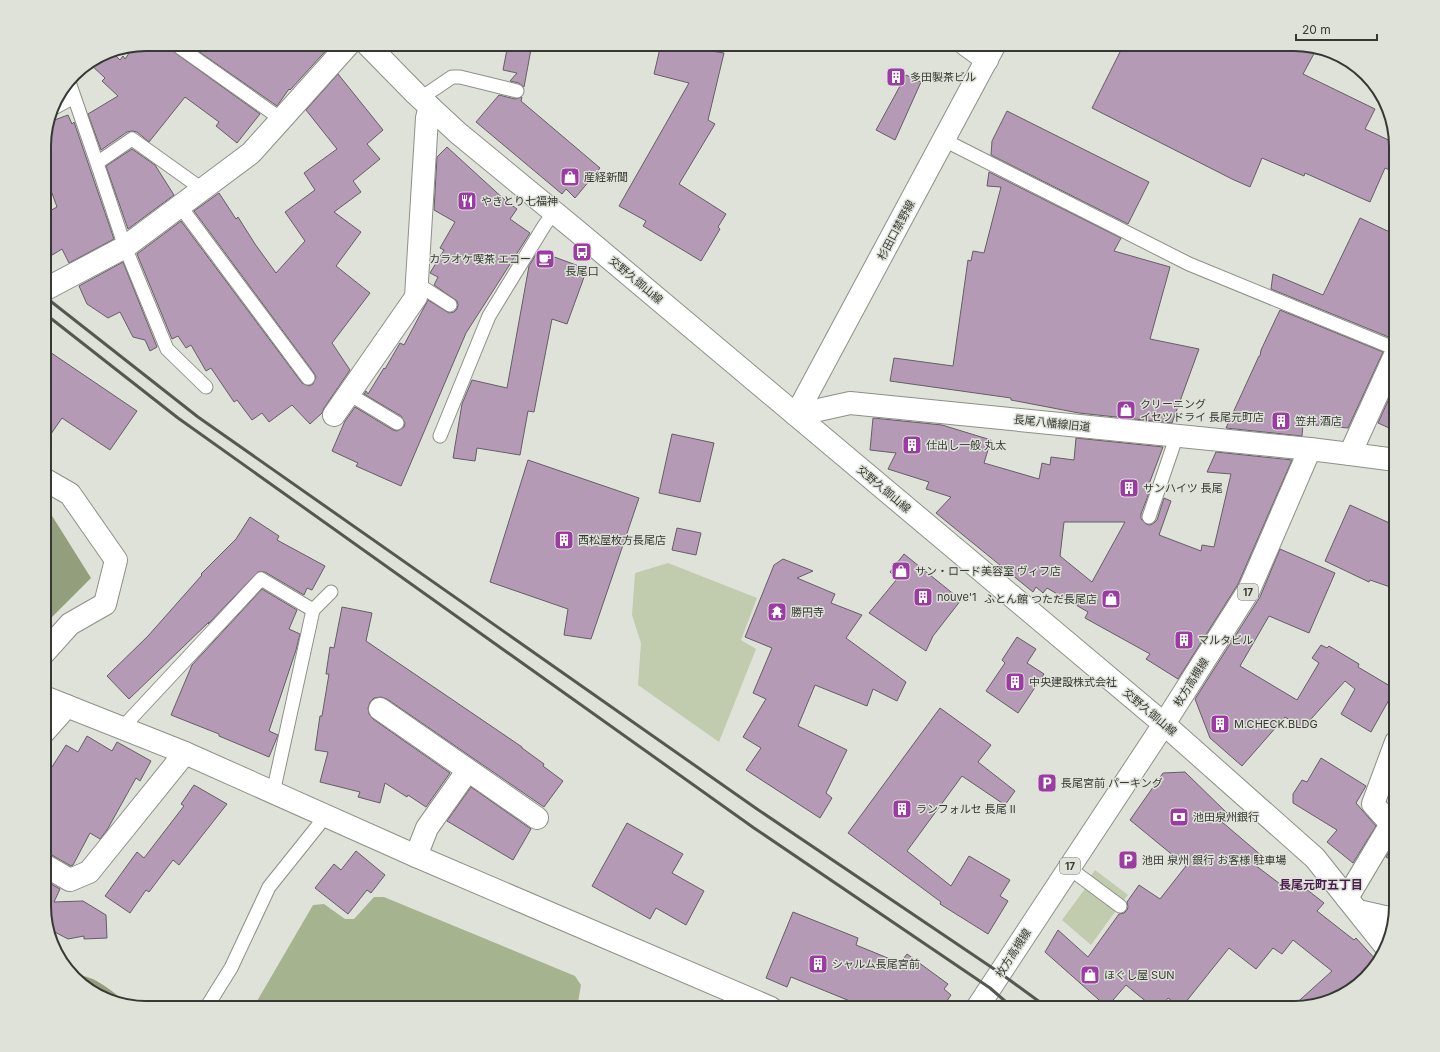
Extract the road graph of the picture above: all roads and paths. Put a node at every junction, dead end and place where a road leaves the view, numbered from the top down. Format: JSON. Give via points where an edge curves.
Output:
{"nodes":[{"id":1,"x":185,"y":51,"type":"edge"},
{"id":2,"x":343,"y":51,"type":"edge"},
{"id":3,"x":374,"y":51,"type":"edge"},
{"id":4,"x":991,"y":52,"type":"edge"},
{"id":5,"x":71,"y":88,"type":"edge"},
{"id":6,"x":517,"y":91,"type":"dead end"},
{"id":7,"x":74,"y":97,"type":"junction"},
{"id":8,"x":426,"y":103,"type":"junction"},
{"id":9,"x":61,"y":104,"type":"edge"},
{"id":10,"x":281,"y":119,"type":"junction"},
{"id":11,"x":944,"y":140,"type":"junction"},
{"id":12,"x":97,"y":163,"type":"junction"},
{"id":13,"x":202,"y":189,"type":"junction"},
{"id":14,"x":180,"y":206,"type":"junction"},
{"id":15,"x":554,"y":212,"type":"junction"},
{"id":16,"x":125,"y":247,"type":"junction"},
{"id":17,"x":416,"y":283,"type":"junction"},
{"id":18,"x":51,"y":286,"type":"edge"},
{"id":19,"x":450,"y":305,"type":"dead end"},
{"id":20,"x":1389,"y":346,"type":"edge"},
{"id":21,"x":1389,"y":368,"type":"edge"},
{"id":22,"x":308,"y":378,"type":"dead end"},
{"id":23,"x":206,"y":387,"type":"dead end"},
{"id":24,"x":349,"y":394,"type":"junction"},
{"id":25,"x":334,"y":415,"type":"dead end"},
{"id":26,"x":796,"y":415,"type":"junction"},
{"id":27,"x":397,"y":423,"type":"dead end"},
{"id":28,"x":1177,"y":435,"type":"junction"},
{"id":29,"x":440,"y":436,"type":"dead end"},
{"id":30,"x":1310,"y":449,"type":"junction"},
{"id":31,"x":1350,"y":454,"type":"junction"},
{"id":32,"x":1389,"y":459,"type":"edge"},
{"id":33,"x":51,"y":483,"type":"edge"},
{"id":34,"x":1149,"y":517,"type":"dead end"},
{"id":35,"x":331,"y":592,"type":"dead end"},
{"id":36,"x":313,"y":610,"type":"junction"},
{"id":37,"x":51,"y":645,"type":"edge"},
{"id":38,"x":51,"y":700,"type":"edge"},
{"id":39,"x":67,"y":706,"type":"junction"},
{"id":40,"x":380,"y":709,"type":"dead end"},
{"id":41,"x":51,"y":724,"type":"edge"},
{"id":42,"x":1164,"y":724,"type":"junction"},
{"id":43,"x":122,"y":728,"type":"junction"},
{"id":44,"x":185,"y":753,"type":"junction"},
{"id":45,"x":1389,"y":761,"type":"edge"},
{"id":46,"x":468,"y":770,"type":"junction"},
{"id":47,"x":274,"y":793,"type":"junction"},
{"id":48,"x":325,"y":817,"type":"junction"},
{"id":49,"x":537,"y":818,"type":"dead end"},
{"id":50,"x":1389,"y":822,"type":"edge"},
{"id":51,"x":1389,"y":828,"type":"edge"},
{"id":52,"x":416,"y":856,"type":"junction"},
{"id":53,"x":1069,"y":868,"type":"junction"},
{"id":54,"x":51,"y":869,"type":"edge"},
{"id":55,"x":1352,"y":905,"type":"junction"},
{"id":56,"x":1120,"y":906,"type":"dead end"},
{"id":57,"x":1388,"y":917,"type":"edge"},
{"id":58,"x":1382,"y":942,"type":"edge"},
{"id":59,"x":210,"y":1001,"type":"edge"},
{"id":60,"x":755,"y":1001,"type":"edge"},
{"id":61,"x":982,"y":1001,"type":"edge"}],
"edges":[{"from":1,"to":10,"type":"lane"},
{"from":2,"to":10,"type":"street"},
{"from":3,"to":8,"type":"street","name":"交野久御山線"},
{"from":4,"to":11,"type":"street","name":"杉田口禁野線"},
{"from":5,"to":7,"type":"lane"},
{"from":6,"to":8,"type":"lane","via":[[452,77]]},
{"from":7,"to":9,"type":"lane"},
{"from":7,"to":12,"type":"lane"},
{"from":8,"to":15,"type":"street","name":"交野久御山線","via":[[458,134]]},
{"from":8,"to":17,"type":"street"},
{"from":10,"to":13,"type":"street","via":[[251,153]]},
{"from":11,"to":20,"type":"lane","via":[[1189,264]]},
{"from":11,"to":26,"type":"street","name":"杉田口禁野線"},
{"from":12,"to":13,"type":"lane","via":[[132,139]]},
{"from":12,"to":16,"type":"lane"},
{"from":13,"to":14,"type":"street"},
{"from":14,"to":16,"type":"street"},
{"from":14,"to":22,"type":"lane"},
{"from":15,"to":26,"type":"street","name":"交野久御山線"},
{"from":15,"to":29,"type":"lane","via":[[489,316]]},
{"from":16,"to":18,"type":"street"},
{"from":16,"to":23,"type":"lane","via":[[167,349]]},
{"from":17,"to":19,"type":"lane"},
{"from":17,"to":24,"type":"street","via":[[416,297]]},
{"from":21,"to":31,"type":"street"},
{"from":24,"to":25,"type":"street"},
{"from":24,"to":27,"type":"lane"},
{"from":26,"to":28,"type":"street","name":"長尾八幡線旧道","via":[[850,403]]},
{"from":26,"to":42,"type":"street","name":"交野久御山線"},
{"from":28,"to":30,"type":"street","name":"長尾八幡線旧道"},
{"from":28,"to":34,"type":"lane"},
{"from":30,"to":31,"type":"street"},
{"from":30,"to":42,"type":"street","name":"枚方高槻線","number":"17","via":[[1249,590]]},
{"from":31,"to":32,"type":"street"},
{"from":33,"to":37,"type":"street","via":[[70,494],[116,560],[105,604],[70,624]]},
{"from":35,"to":36,"type":"lane"},
{"from":36,"to":43,"type":"lane","via":[[261,579]]},
{"from":36,"to":47,"type":"lane"},
{"from":38,"to":39,"type":"street"},
{"from":39,"to":41,"type":"street"},
{"from":39,"to":43,"type":"street"},
{"from":40,"to":46,"type":"street"},
{"from":42,"to":53,"type":"street","name":"枚方高槻線","number":"17"},
{"from":42,"to":55,"type":"street","name":"交野久御山線","via":[[1315,858]]},
{"from":43,"to":44,"type":"street"},
{"from":44,"to":47,"type":"street"},
{"from":44,"to":54,"type":"street","via":[[89,872],[70,880]]},
{"from":45,"to":50,"type":"street","via":[[1373,804]]},
{"from":46,"to":49,"type":"street"},
{"from":46,"to":52,"type":"street","via":[[427,828]]},
{"from":47,"to":48,"type":"street"},
{"from":48,"to":52,"type":"street"},
{"from":48,"to":59,"type":"lane","via":[[269,887],[230,968]]},
{"from":51,"to":55,"type":"street"},
{"from":52,"to":60,"type":"street"},
{"from":53,"to":56,"type":"lane"},
{"from":53,"to":61,"type":"street","name":"枚方高槻線","number":"17"},
{"from":55,"to":57,"type":"street"},
{"from":55,"to":58,"type":"street","name":"交野久御山線"}]}
